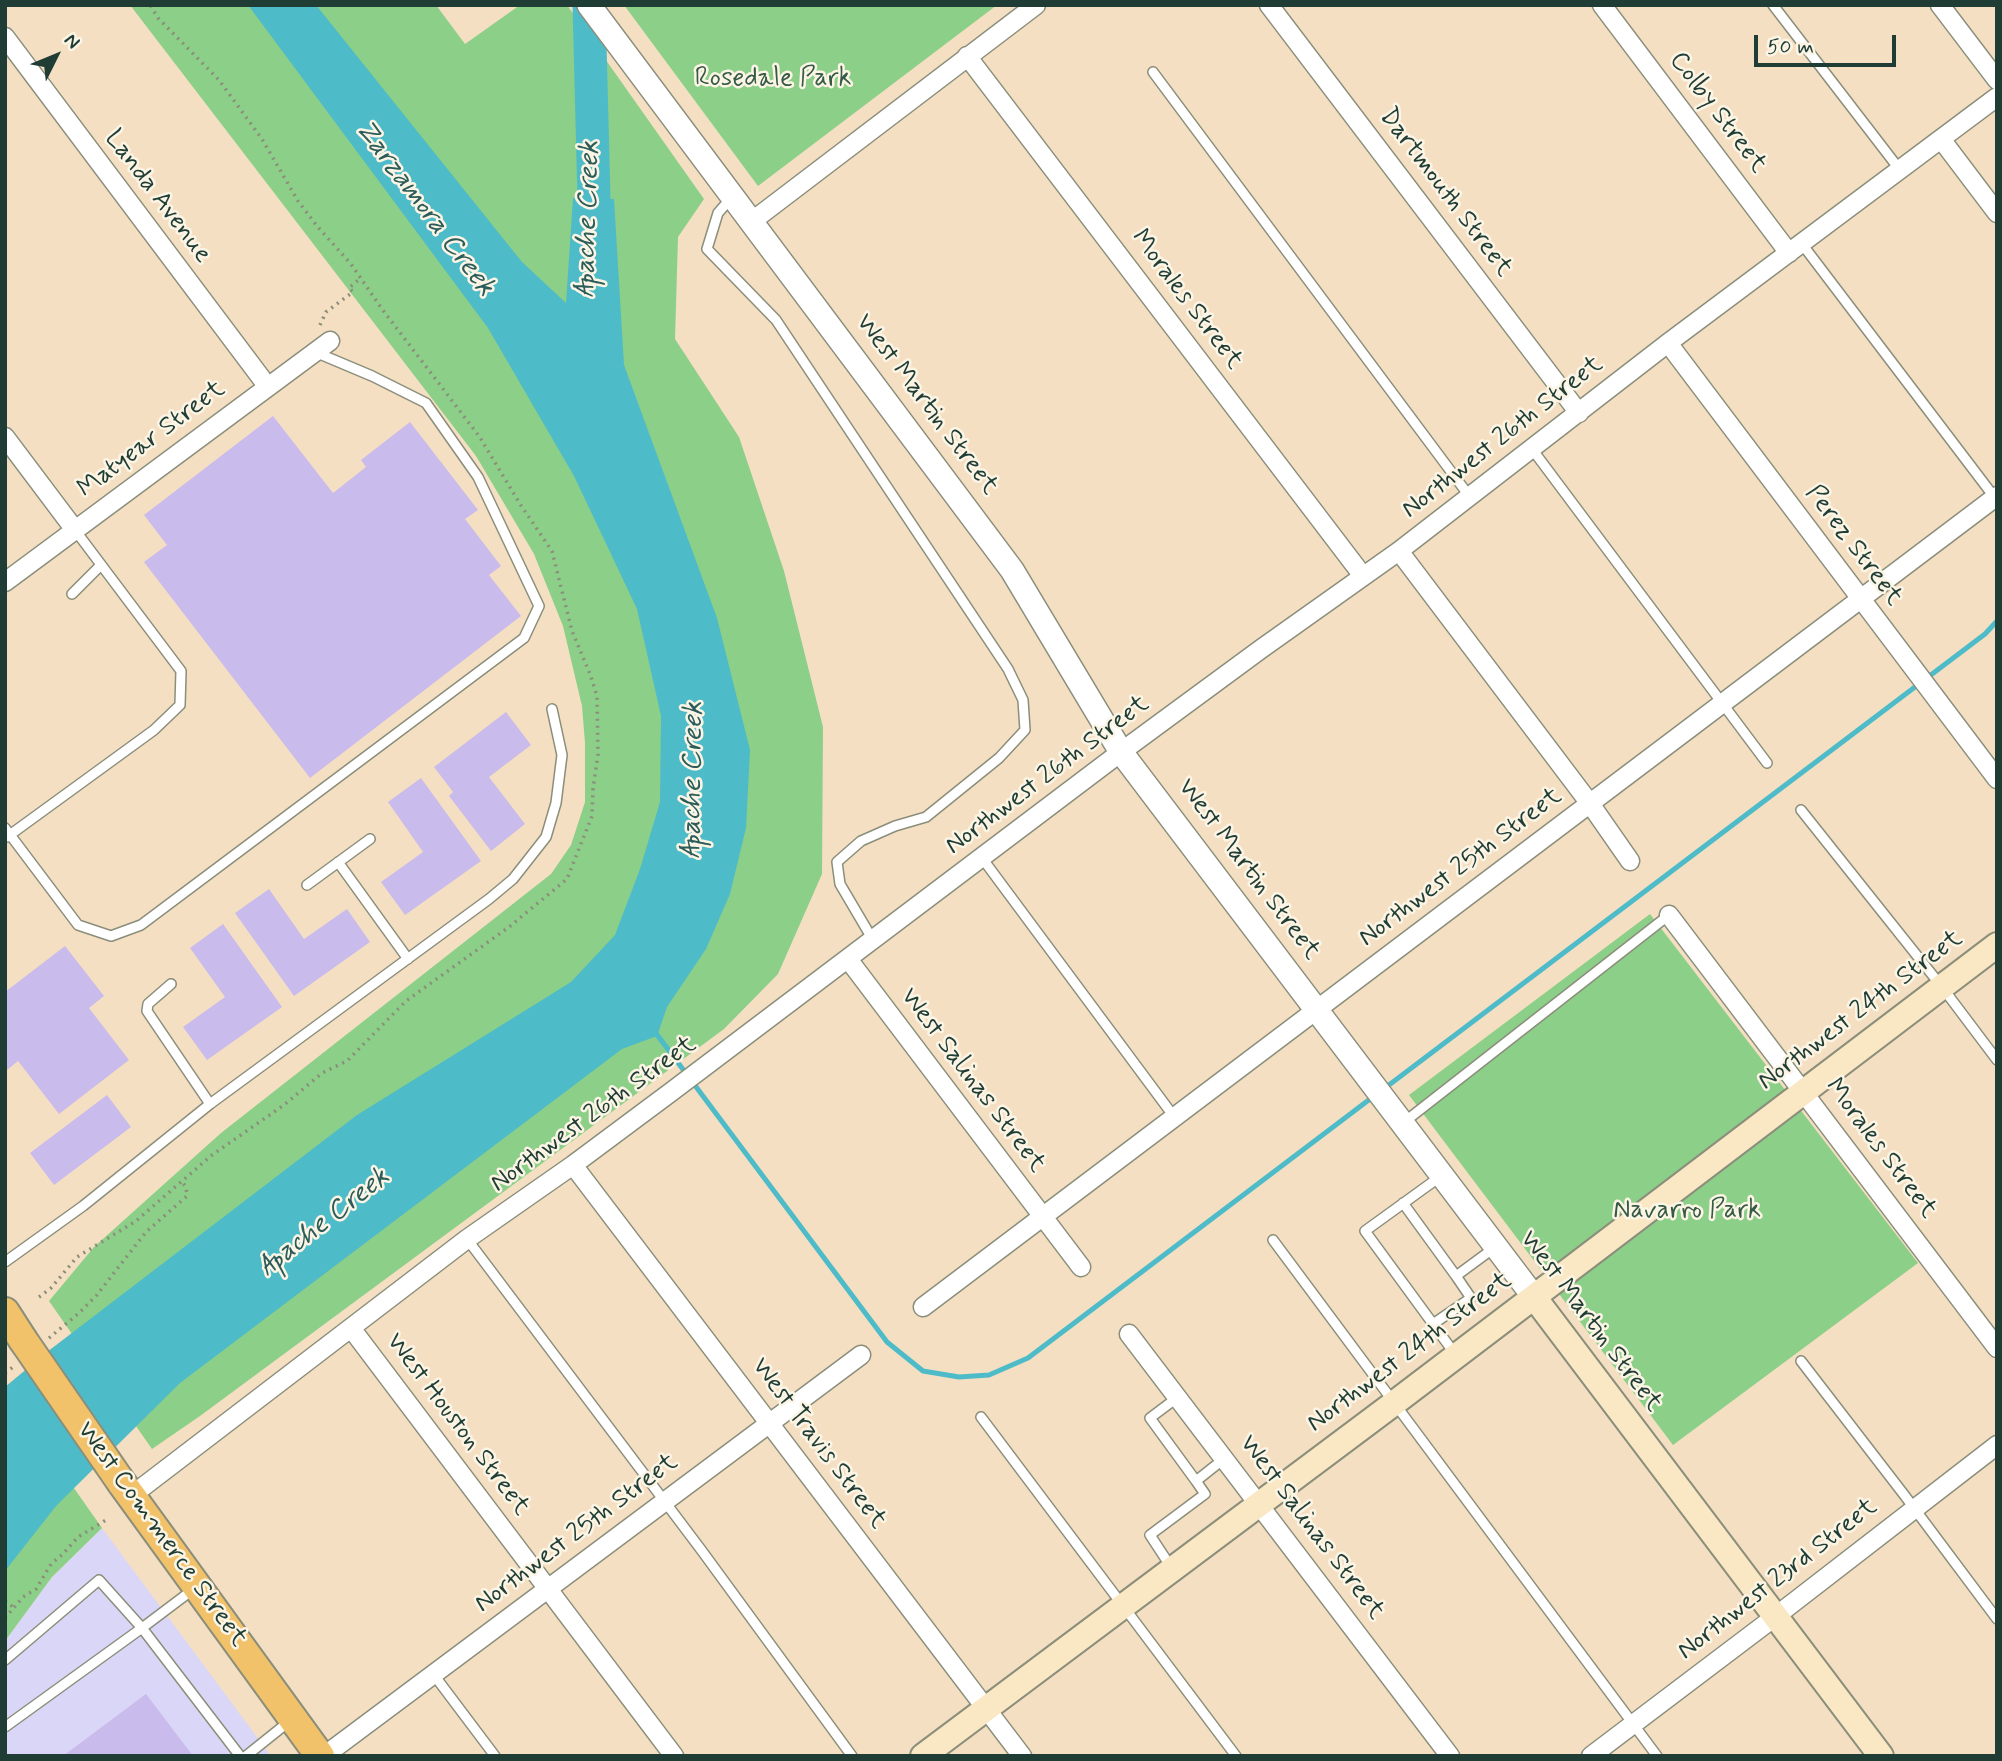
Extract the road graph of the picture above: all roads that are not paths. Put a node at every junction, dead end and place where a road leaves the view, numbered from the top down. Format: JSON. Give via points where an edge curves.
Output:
{"nodes":[{"id":1,"x":589,"y":5,"type":"edge"},
{"id":2,"x":1036,"y":5,"type":"edge"},
{"id":3,"x":1269,"y":5,"type":"edge"},
{"id":4,"x":1602,"y":5,"type":"edge"},
{"id":5,"x":1773,"y":5,"type":"edge"},
{"id":6,"x":1940,"y":5,"type":"edge"},
{"id":7,"x":5,"y":37,"type":"edge"},
{"id":8,"x":967,"y":56,"type":"junction"},
{"id":9,"x":1153,"y":72,"type":"dead end"},
{"id":10,"x":1997,"y":79,"type":"edge"},
{"id":11,"x":1997,"y":97,"type":"edge"},
{"id":12,"x":1941,"y":139,"type":"junction"},
{"id":13,"x":1900,"y":170,"type":"junction"},
{"id":14,"x":732,"y":197,"type":"junction"},
{"id":15,"x":1997,"y":213,"type":"edge"},
{"id":16,"x":751,"y":222,"type":"junction"},
{"id":17,"x":1795,"y":248,"type":"junction"},
{"id":18,"x":330,"y":341,"type":"road end"},
{"id":19,"x":1668,"y":343,"type":"junction"},
{"id":20,"x":316,"y":352,"type":"junction"},
{"id":21,"x":268,"y":387,"type":"junction"},
{"id":22,"x":1579,"y":413,"type":"junction"},
{"id":23,"x":5,"y":437,"type":"edge"},
{"id":24,"x":1532,"y":449,"type":"junction"},
{"id":25,"x":1996,"y":497,"type":"edge"},
{"id":26,"x":1470,"y":498,"type":"junction"},
{"id":27,"x":75,"y":530,"type":"junction"},
{"id":28,"x":1399,"y":551,"type":"junction"},
{"id":29,"x":101,"y":565,"type":"junction"},
{"id":30,"x":1363,"y":576,"type":"junction"},
{"id":31,"x":5,"y":582,"type":"edge"},
{"id":32,"x":72,"y":594,"type":"dead end"},
{"id":33,"x":1860,"y":598,"type":"junction"},
{"id":34,"x":1724,"y":704,"type":"junction"},
{"id":35,"x":552,"y":709,"type":"dead end"},
{"id":36,"x":1121,"y":752,"type":"junction"},
{"id":37,"x":1767,"y":763,"type":"dead end"},
{"id":38,"x":1997,"y":779,"type":"edge"},
{"id":39,"x":1591,"y":804,"type":"junction"},
{"id":40,"x":1801,"y":810,"type":"dead end"},
{"id":41,"x":7,"y":833,"type":"edge"},
{"id":42,"x":370,"y":839,"type":"dead end"},
{"id":43,"x":982,"y":858,"type":"junction"},
{"id":44,"x":1630,"y":861,"type":"dead end"},
{"id":45,"x":338,"y":862,"type":"junction"},
{"id":46,"x":307,"y":885,"type":"dead end"},
{"id":47,"x":1669,"y":915,"type":"joint"},
{"id":48,"x":873,"y":940,"type":"junction"},
{"id":49,"x":1997,"y":945,"type":"edge"},
{"id":50,"x":408,"y":958,"type":"junction"},
{"id":51,"x":848,"y":959,"type":"junction"},
{"id":52,"x":171,"y":984,"type":"dead end"},
{"id":53,"x":1942,"y":987,"type":"junction"},
{"id":54,"x":1316,"y":1009,"type":"junction"},
{"id":55,"x":1997,"y":1060,"type":"edge"},
{"id":56,"x":1804,"y":1091,"type":"junction"},
{"id":57,"x":211,"y":1104,"type":"junction"},
{"id":58,"x":1175,"y":1118,"type":"junction"},
{"id":59,"x":1399,"y":1121,"type":"junction"},
{"id":60,"x":573,"y":1165,"type":"junction"},
{"id":61,"x":1441,"y":1176,"type":"junction"},
{"id":62,"x":1403,"y":1203,"type":"junction"},
{"id":63,"x":1042,"y":1217,"type":"junction"},
{"id":64,"x":467,"y":1239,"type":"junction"},
{"id":65,"x":1273,"y":1240,"type":"dead end"},
{"id":66,"x":1495,"y":1247,"type":"junction"},
{"id":67,"x":5,"y":1262,"type":"edge"},
{"id":68,"x":1081,"y":1267,"type":"dead end"},
{"id":69,"x":1456,"y":1276,"type":"junction"},
{"id":70,"x":1534,"y":1297,"type":"junction"},
{"id":71,"x":923,"y":1307,"type":"dead end"},
{"id":72,"x":5,"y":1312,"type":"edge"},
{"id":73,"x":1433,"y":1324,"type":"junction"},
{"id":74,"x":351,"y":1328,"type":"junction"},
{"id":75,"x":1129,"y":1334,"type":"dead end"},
{"id":76,"x":1997,"y":1348,"type":"edge"},
{"id":77,"x":861,"y":1355,"type":"dead end"},
{"id":78,"x":1456,"y":1356,"type":"junction"},
{"id":79,"x":1801,"y":1362,"type":"dead end"},
{"id":80,"x":1178,"y":1397,"type":"junction"},
{"id":81,"x":1393,"y":1404,"type":"junction"},
{"id":82,"x":981,"y":1417,"type":"dead end"},
{"id":83,"x":769,"y":1423,"type":"junction"},
{"id":84,"x":1997,"y":1445,"type":"edge"},
{"id":85,"x":1225,"y":1458,"type":"junction"},
{"id":86,"x":1196,"y":1480,"type":"junction"},
{"id":87,"x":126,"y":1489,"type":"junction"},
{"id":88,"x":664,"y":1502,"type":"junction"},
{"id":89,"x":1260,"y":1504,"type":"junction"},
{"id":90,"x":1914,"y":1509,"type":"junction"},
{"id":91,"x":1172,"y":1569,"type":"junction"},
{"id":92,"x":197,"y":1587,"type":"junction"},
{"id":93,"x":548,"y":1589,"type":"junction"},
{"id":94,"x":1123,"y":1605,"type":"junction"},
{"id":95,"x":1776,"y":1616,"type":"junction"},
{"id":96,"x":1997,"y":1619,"type":"edge"},
{"id":97,"x":142,"y":1628,"type":"junction"},
{"id":98,"x":5,"y":1660,"type":"edge"},
{"id":99,"x":434,"y":1675,"type":"junction"},
{"id":100,"x":986,"y":1709,"type":"junction"},
{"id":101,"x":293,"y":1719,"type":"junction"},
{"id":102,"x":1633,"y":1724,"type":"junction"},
{"id":103,"x":5,"y":1727,"type":"edge"},
{"id":104,"x":240,"y":1756,"type":"edge"},
{"id":105,"x":246,"y":1756,"type":"edge"},
{"id":106,"x":322,"y":1756,"type":"edge"},
{"id":107,"x":495,"y":1756,"type":"edge"},
{"id":108,"x":674,"y":1756,"type":"edge"},
{"id":109,"x":852,"y":1756,"type":"edge"},
{"id":110,"x":923,"y":1756,"type":"edge"},
{"id":111,"x":1022,"y":1756,"type":"edge"},
{"id":112,"x":1236,"y":1756,"type":"edge"},
{"id":113,"x":1450,"y":1756,"type":"edge"},
{"id":114,"x":1591,"y":1756,"type":"edge"},
{"id":115,"x":1657,"y":1756,"type":"edge"},
{"id":116,"x":1881,"y":1756,"type":"edge"}],
"edges":[{"from":1,"to":14,"type":"street","name":"West Martin Street"},
{"from":2,"to":8,"type":"street"},
{"from":3,"to":22,"type":"street","name":"Dartmouth Street"},
{"from":4,"to":17,"type":"street","name":"Colby Street"},
{"from":5,"to":13,"type":"lane"},
{"from":6,"to":10,"type":"street"},
{"from":7,"to":21,"type":"street","name":"Landa Avenue"},
{"from":8,"to":16,"type":"street"},
{"from":8,"to":30,"type":"street","name":"Morales Street"},
{"from":9,"to":26,"type":"lane"},
{"from":11,"to":12,"type":"street","name":"Northwest 26th Street"},
{"from":12,"to":13,"type":"street","name":"Northwest 26th Street"},
{"from":12,"to":15,"type":"street"},
{"from":13,"to":17,"type":"street","name":"Northwest 26th Street"},
{"from":14,"to":16,"type":"street","name":"West Martin Street"},
{"from":14,"to":48,"type":"lane","via":[[718,213],[707,249],[776,320],[1008,669],[1023,700],[1025,730],[999,758],[926,817],[861,841],[837,862],[840,884]]},
{"from":16,"to":36,"type":"street","name":"West Martin Street","via":[[1012,570]]},
{"from":17,"to":19,"type":"street","name":"Northwest 26th Street"},
{"from":17,"to":25,"type":"lane"},
{"from":18,"to":20,"type":"street","name":"Matyear Street"},
{"from":19,"to":22,"type":"street","name":"Northwest 26th Street"},
{"from":19,"to":33,"type":"street","name":"Perez Street"},
{"from":20,"to":21,"type":"street","name":"Matyear Street"},
{"from":20,"to":41,"type":"lane","via":[[426,403],[478,477],[539,606],[524,638],[141,925],[111,936],[78,925]]},
{"from":21,"to":27,"type":"street","name":"Matyear Street"},
{"from":22,"to":24,"type":"street","name":"Northwest 26th Street"},
{"from":23,"to":27,"type":"street"},
{"from":24,"to":26,"type":"street","name":"Northwest 26th Street"},
{"from":24,"to":34,"type":"lane"},
{"from":25,"to":33,"type":"street","name":"Northwest 25th Street"},
{"from":26,"to":28,"type":"street","name":"Northwest 26th Street"},
{"from":27,"to":29,"type":"lane"},
{"from":27,"to":31,"type":"street","name":"Matyear Street"},
{"from":28,"to":30,"type":"street","name":"Northwest 26th Street"},
{"from":28,"to":39,"type":"street"},
{"from":29,"to":32,"type":"lane"},
{"from":29,"to":41,"type":"lane","via":[[181,671],[180,705],[154,730]]},
{"from":30,"to":36,"type":"street","name":"Northwest 26th Street"},
{"from":33,"to":34,"type":"street","name":"Northwest 25th Street"},
{"from":33,"to":38,"type":"street","name":"Perez Street"},
{"from":34,"to":37,"type":"lane"},
{"from":34,"to":39,"type":"street","name":"Northwest 25th Street"},
{"from":35,"to":50,"type":"lane","via":[[562,755],[546,837],[513,879]]},
{"from":36,"to":43,"type":"street","name":"Northwest 26th Street"},
{"from":36,"to":54,"type":"street","name":"West Martin Street"},
{"from":39,"to":44,"type":"street"},
{"from":39,"to":54,"type":"street","name":"Northwest 25th Street"},
{"from":40,"to":53,"type":"lane"},
{"from":42,"to":45,"type":"lane"},
{"from":43,"to":48,"type":"street","name":"Northwest 26th Street"},
{"from":43,"to":58,"type":"lane"},
{"from":45,"to":46,"type":"lane"},
{"from":45,"to":50,"type":"lane"},
{"from":47,"to":56,"type":"street","name":"Morales Street"},
{"from":47,"to":59,"type":"lane"},
{"from":48,"to":51,"type":"street","name":"Northwest 26th Street"},
{"from":49,"to":53,"type":"main road","name":"Northwest 24th Street"},
{"from":50,"to":57,"type":"lane"},
{"from":51,"to":60,"type":"street","name":"Northwest 26th Street"},
{"from":51,"to":63,"type":"street","name":"West Salinas Street"},
{"from":52,"to":57,"type":"lane","via":[[148,1004],[147,1011]]},
{"from":53,"to":55,"type":"lane"},
{"from":53,"to":56,"type":"main road","name":"Northwest 24th Street"},
{"from":54,"to":58,"type":"street","name":"Northwest 25th Street"},
{"from":54,"to":59,"type":"street","name":"West Martin Street"},
{"from":56,"to":70,"type":"main road","name":"Northwest 24th Street"},
{"from":56,"to":76,"type":"street","name":"Morales Street"},
{"from":57,"to":67,"type":"lane"},
{"from":58,"to":63,"type":"street","name":"Northwest 25th Street"},
{"from":59,"to":61,"type":"street","name":"West Martin Street"},
{"from":60,"to":64,"type":"street","name":"Northwest 26th Street"},
{"from":60,"to":83,"type":"street","name":"West Travis Street"},
{"from":61,"to":62,"type":"lane"},
{"from":61,"to":66,"type":"street","name":"West Martin Street"},
{"from":62,"to":69,"type":"lane"},
{"from":62,"to":73,"type":"lane","via":[[1365,1231]]},
{"from":63,"to":68,"type":"street","name":"West Salinas Street"},
{"from":63,"to":71,"type":"street","name":"Northwest 25th Street"},
{"from":64,"to":74,"type":"street","name":"Northwest 26th Street"},
{"from":64,"to":88,"type":"lane"},
{"from":65,"to":81,"type":"lane"},
{"from":66,"to":69,"type":"lane"},
{"from":66,"to":70,"type":"street","name":"West Martin Street"},
{"from":69,"to":73,"type":"lane","via":[[1471,1298]]},
{"from":70,"to":78,"type":"main road","name":"Northwest 24th Street"},
{"from":70,"to":95,"type":"main road","name":"West Martin Street"},
{"from":72,"to":87,"type":"main road","name":"West Commerce Street","bridge":true},
{"from":73,"to":78,"type":"lane"},
{"from":74,"to":87,"type":"street","name":"Northwest 26th Street"},
{"from":74,"to":93,"type":"street","name":"West Houston Street"},
{"from":75,"to":80,"type":"street","name":"West Salinas Street"},
{"from":77,"to":83,"type":"street","name":"Northwest 25th Street"},
{"from":78,"to":81,"type":"main road","name":"Northwest 24th Street"},
{"from":79,"to":90,"type":"lane"},
{"from":80,"to":85,"type":"street","name":"West Salinas Street"},
{"from":80,"to":86,"type":"lane","via":[[1150,1418]]},
{"from":81,"to":89,"type":"main road","name":"Northwest 24th Street"},
{"from":81,"to":102,"type":"lane"},
{"from":82,"to":94,"type":"lane"},
{"from":83,"to":88,"type":"street","name":"Northwest 25th Street"},
{"from":83,"to":100,"type":"street","name":"West Travis Street"},
{"from":84,"to":90,"type":"street","name":"Northwest 23rd Street"},
{"from":85,"to":86,"type":"lane"},
{"from":85,"to":89,"type":"street","name":"West Salinas Street"},
{"from":86,"to":91,"type":"lane","via":[[1205,1494],[1150,1535]]},
{"from":87,"to":92,"type":"main road","name":"West Commerce Street"},
{"from":88,"to":93,"type":"street","name":"Northwest 25th Street"},
{"from":88,"to":109,"type":"lane"},
{"from":89,"to":91,"type":"main road","name":"Northwest 24th Street"},
{"from":89,"to":113,"type":"street","name":"West Salinas Street"},
{"from":90,"to":95,"type":"street","name":"Northwest 23rd Street"},
{"from":90,"to":96,"type":"lane"},
{"from":91,"to":94,"type":"main road","name":"Northwest 24th Street"},
{"from":92,"to":97,"type":"lane"},
{"from":92,"to":101,"type":"main road","name":"West Commerce Street"},
{"from":93,"to":99,"type":"street","name":"Northwest 25th Street"},
{"from":93,"to":108,"type":"street","name":"West Houston Street"},
{"from":94,"to":100,"type":"main road","name":"Northwest 24th Street"},
{"from":94,"to":112,"type":"lane"},
{"from":95,"to":102,"type":"street","name":"Northwest 23rd Street"},
{"from":95,"to":116,"type":"main road","name":"West Martin Street"},
{"from":97,"to":98,"type":"lane","via":[[100,1580]]},
{"from":97,"to":103,"type":"lane"},
{"from":97,"to":104,"type":"lane"},
{"from":99,"to":106,"type":"street","name":"Northwest 25th Street"},
{"from":99,"to":107,"type":"lane"},
{"from":100,"to":110,"type":"main road","name":"Northwest 24th Street"},
{"from":100,"to":111,"type":"street","name":"West Travis Street"},
{"from":101,"to":105,"type":"lane"},
{"from":101,"to":106,"type":"main road","name":"West Commerce Street"},
{"from":102,"to":114,"type":"street","name":"Northwest 23rd Street"},
{"from":102,"to":115,"type":"lane"}]}
